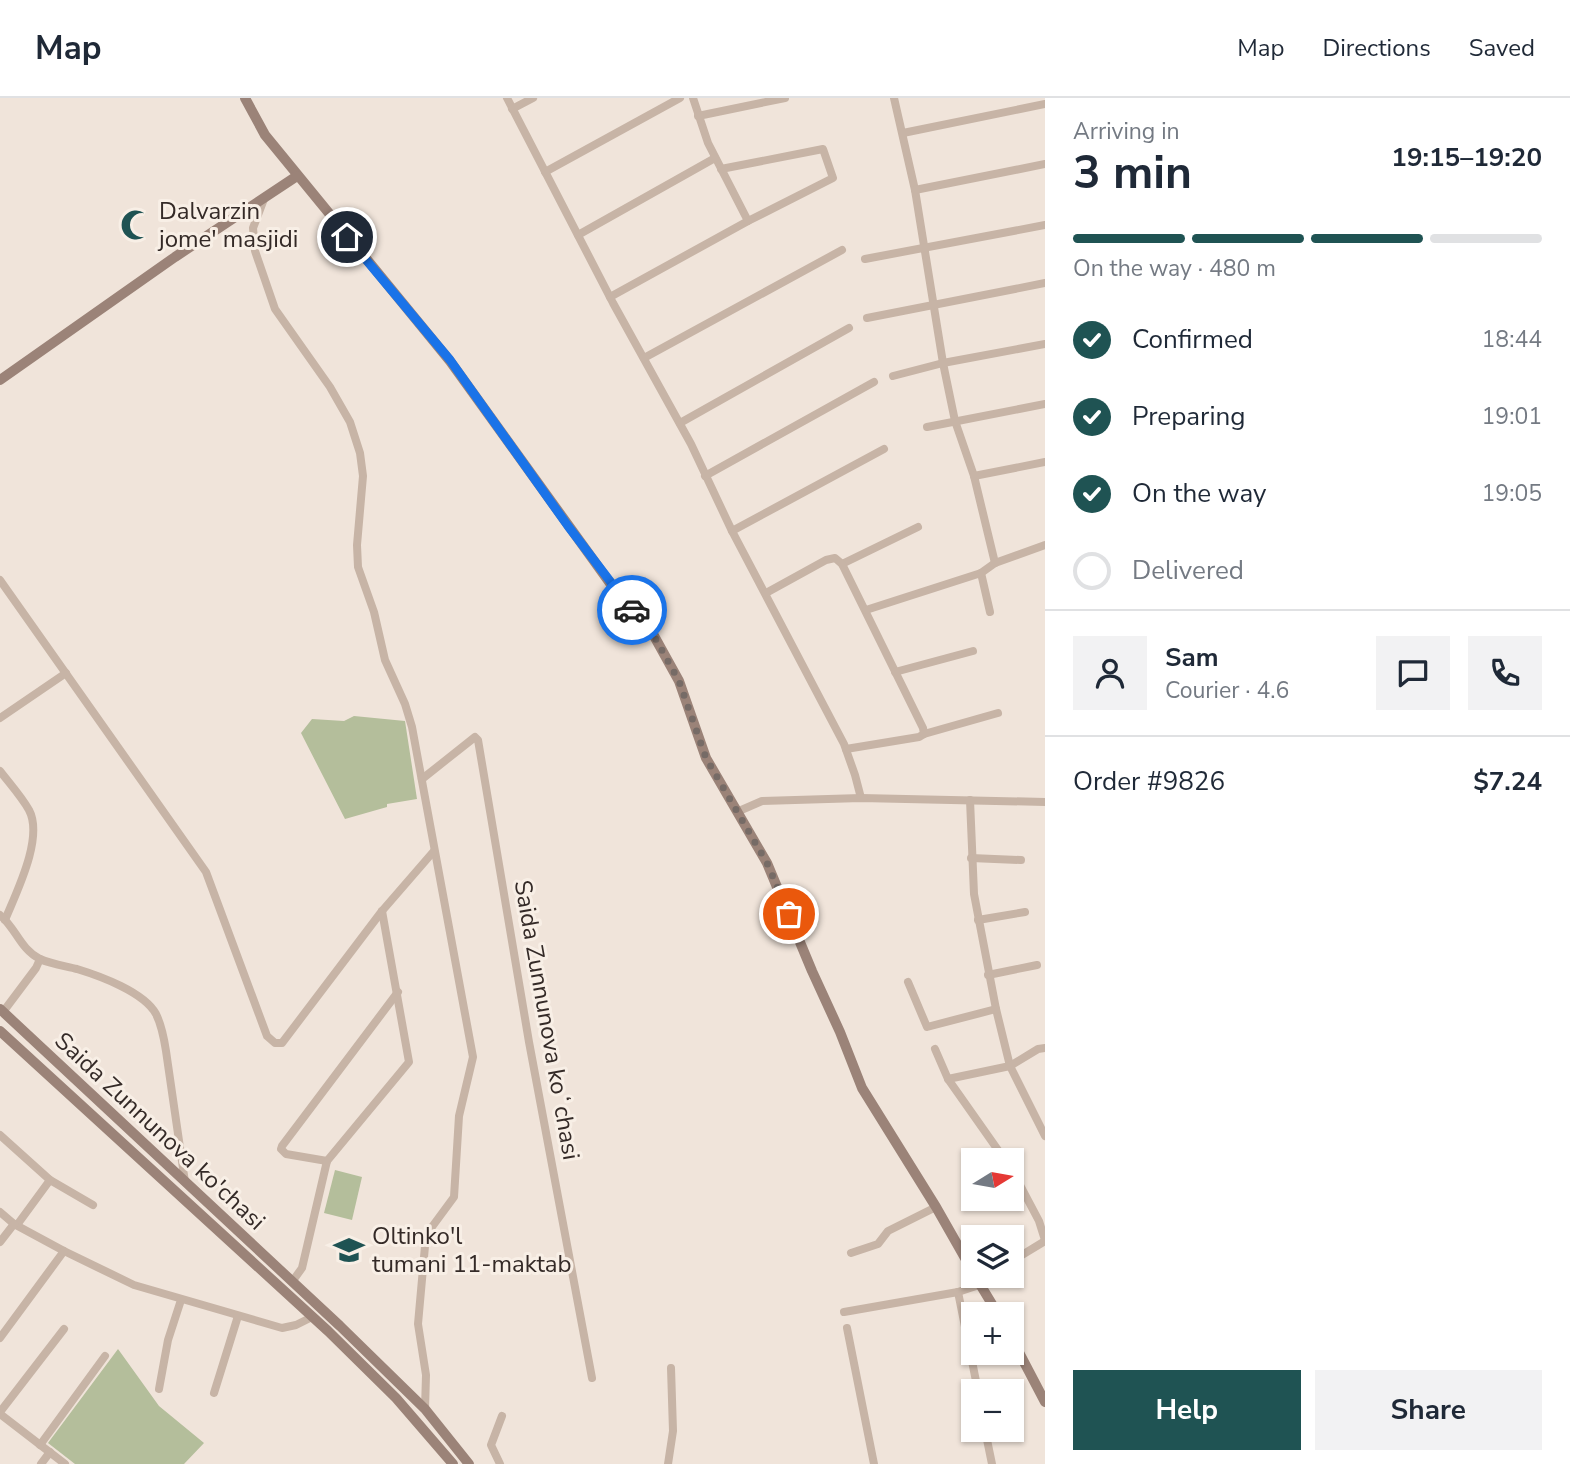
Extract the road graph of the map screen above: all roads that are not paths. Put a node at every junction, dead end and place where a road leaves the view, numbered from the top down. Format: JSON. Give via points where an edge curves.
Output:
{"nodes":[{"id":1,"x":245,"y":98,"type":"edge"},
{"id":2,"x":507,"y":98,"type":"edge"},
{"id":3,"x":533,"y":98,"type":"edge"},
{"id":4,"x":680,"y":98,"type":"edge"},
{"id":5,"x":693,"y":98,"type":"edge"},
{"id":6,"x":785,"y":98,"type":"edge"},
{"id":7,"x":894,"y":98,"type":"edge"},
{"id":8,"x":1045,"y":104,"type":"edge"},
{"id":9,"x":512,"y":109,"type":"junction"},
{"id":10,"x":698,"y":116,"type":"junction"},
{"id":11,"x":903,"y":133,"type":"junction"},
{"id":12,"x":715,"y":158,"type":"junction"},
{"id":13,"x":1045,"y":164,"type":"edge"},
{"id":14,"x":721,"y":169,"type":"junction"},
{"id":15,"x":545,"y":172,"type":"junction"},
{"id":16,"x":297,"y":176,"type":"junction"},
{"id":17,"x":915,"y":190,"type":"junction"},
{"id":18,"x":265,"y":197,"type":"junction"},
{"id":19,"x":748,"y":221,"type":"junction"},
{"id":20,"x":1045,"y":225,"type":"edge"},
{"id":21,"x":578,"y":235,"type":"junction"},
{"id":22,"x":926,"y":248,"type":"junction"},
{"id":23,"x":842,"y":250,"type":"dead end"},
{"id":24,"x":866,"y":259,"type":"dead end"},
{"id":25,"x":1045,"y":283,"type":"edge"},
{"id":26,"x":610,"y":297,"type":"junction"},
{"id":27,"x":936,"y":304,"type":"junction"},
{"id":28,"x":867,"y":318,"type":"dead end"},
{"id":29,"x":849,"y":328,"type":"dead end"},
{"id":30,"x":1045,"y":344,"type":"edge"},
{"id":31,"x":644,"y":358,"type":"junction"},
{"id":32,"x":943,"y":363,"type":"junction"},
{"id":33,"x":1,"y":376,"type":"edge"},
{"id":34,"x":893,"y":376,"type":"dead end"},
{"id":35,"x":874,"y":382,"type":"dead end"},
{"id":36,"x":1045,"y":404,"type":"edge"},
{"id":37,"x":955,"y":421,"type":"junction"},
{"id":38,"x":680,"y":423,"type":"junction"},
{"id":39,"x":927,"y":427,"type":"dead end"},
{"id":40,"x":884,"y":449,"type":"dead end"},
{"id":41,"x":1045,"y":462,"type":"edge"},
{"id":42,"x":705,"y":476,"type":"junction"},
{"id":43,"x":974,"y":476,"type":"junction"},
{"id":44,"x":918,"y":527,"type":"dead end"},
{"id":45,"x":732,"y":531,"type":"junction"},
{"id":46,"x":1045,"y":545,"type":"edge"},
{"id":47,"x":995,"y":563,"type":"junction"},
{"id":48,"x":842,"y":564,"type":"junction"},
{"id":49,"x":981,"y":573,"type":"junction"},
{"id":50,"x":0,"y":580,"type":"edge"},
{"id":51,"x":766,"y":593,"type":"junction"},
{"id":52,"x":866,"y":610,"type":"junction"},
{"id":53,"x":990,"y":612,"type":"dead end"},
{"id":54,"x":973,"y":651,"type":"dead end"},
{"id":55,"x":895,"y":671,"type":"junction"},
{"id":56,"x":66,"y":673,"type":"junction"},
{"id":57,"x":998,"y":713,"type":"dead end"},
{"id":58,"x":2,"y":714,"type":"edge"},
{"id":59,"x":924,"y":734,"type":"junction"},
{"id":60,"x":846,"y":748,"type":"junction"},
{"id":61,"x":0,"y":771,"type":"edge"},
{"id":62,"x":422,"y":779,"type":"junction"},
{"id":63,"x":861,"y":798,"type":"junction"},
{"id":64,"x":970,"y":800,"type":"junction"},
{"id":65,"x":1045,"y":802,"type":"edge"},
{"id":66,"x":739,"y":811,"type":"junction"},
{"id":67,"x":435,"y":851,"type":"junction"},
{"id":68,"x":971,"y":858,"type":"junction"},
{"id":69,"x":1021,"y":860,"type":"dead end"},
{"id":70,"x":382,"y":911,"type":"junction"},
{"id":71,"x":1025,"y":912,"type":"dead end"},
{"id":72,"x":3,"y":918,"type":"edge"},
{"id":73,"x":978,"y":920,"type":"junction"},
{"id":74,"x":40,"y":959,"type":"junction"},
{"id":75,"x":1037,"y":965,"type":"dead end"},
{"id":76,"x":988,"y":975,"type":"junction"},
{"id":77,"x":908,"y":982,"type":"dead end"},
{"id":78,"x":398,"y":992,"type":"junction"},
{"id":79,"x":996,"y":1009,"type":"junction"},
{"id":80,"x":2,"y":1011,"type":"edge"},
{"id":81,"x":0,"y":1031,"type":"edge"},
{"id":82,"x":1045,"y":1048,"type":"edge"},
{"id":83,"x":935,"y":1049,"type":"dead end"},
{"id":84,"x":1010,"y":1066,"type":"junction"},
{"id":85,"x":948,"y":1079,"type":"junction"},
{"id":86,"x":0,"y":1135,"type":"edge"},
{"id":87,"x":1045,"y":1136,"type":"edge"},
{"id":88,"x":997,"y":1148,"type":"edge"},
{"id":89,"x":327,"y":1161,"type":"junction"},
{"id":90,"x":50,"y":1180,"type":"junction"},
{"id":91,"x":185,"y":1182,"type":"junction"},
{"id":92,"x":1024,"y":1190,"type":"edge"},
{"id":93,"x":93,"y":1205,"type":"dead end"},
{"id":94,"x":936,"y":1207,"type":"junction"},
{"id":95,"x":0,"y":1212,"type":"edge"},
{"id":96,"x":1042,"y":1220,"type":"edge"},
{"id":97,"x":15,"y":1224,"type":"junction"},
{"id":98,"x":1045,"y":1240,"type":"edge"},
{"id":99,"x":0,"y":1242,"type":"edge"},
{"id":100,"x":249,"y":1243,"type":"junction"},
{"id":101,"x":961,"y":1248,"type":"edge"},
{"id":102,"x":64,"y":1251,"type":"junction"},
{"id":103,"x":240,"y":1252,"type":"junction"},
{"id":104,"x":851,"y":1253,"type":"dead end"},
{"id":105,"x":1024,"y":1253,"type":"edge"},
{"id":106,"x":292,"y":1282,"type":"junction"},
{"id":107,"x":964,"y":1288,"type":"edge"},
{"id":108,"x":958,"y":1292,"type":"junction"},
{"id":109,"x":181,"y":1300,"type":"junction"},
{"id":110,"x":844,"y":1312,"type":"dead end"},
{"id":111,"x":239,"y":1316,"type":"junction"},
{"id":112,"x":312,"y":1317,"type":"junction"},
{"id":113,"x":847,"y":1328,"type":"dead end"},
{"id":114,"x":64,"y":1329,"type":"dead end"},
{"id":115,"x":0,"y":1338,"type":"edge"},
{"id":116,"x":105,"y":1356,"type":"dead end"},
{"id":117,"x":1024,"y":1362,"type":"edge"},
{"id":118,"x":671,"y":1368,"type":"dead end"},
{"id":119,"x":592,"y":1378,"type":"dead end"},
{"id":120,"x":976,"y":1379,"type":"edge"},
{"id":121,"x":159,"y":1390,"type":"dead end"},
{"id":122,"x":214,"y":1393,"type":"dead end"},
{"id":123,"x":1045,"y":1402,"type":"edge"},
{"id":124,"x":425,"y":1409,"type":"junction"},
{"id":125,"x":0,"y":1413,"type":"edge"},
{"id":126,"x":502,"y":1416,"type":"dead end"},
{"id":127,"x":987,"y":1442,"type":"edge"},
{"id":128,"x":40,"y":1445,"type":"junction"},
{"id":129,"x":50,"y":1452,"type":"junction"},
{"id":130,"x":41,"y":1464,"type":"edge"},
{"id":131,"x":65,"y":1464,"type":"edge"},
{"id":132,"x":453,"y":1464,"type":"edge"},
{"id":133,"x":468,"y":1464,"type":"edge"},
{"id":134,"x":500,"y":1464,"type":"edge"},
{"id":135,"x":668,"y":1464,"type":"edge"},
{"id":136,"x":874,"y":1464,"type":"edge"},
{"id":137,"x":992,"y":1464,"type":"edge"}],
"edges":[{"from":1,"to":16,"type":"street","via":[[265,135]]},
{"from":2,"to":9,"type":"street"},
{"from":3,"to":9,"type":"street"},
{"from":4,"to":15,"type":"street"},
{"from":5,"to":10,"type":"street"},
{"from":6,"to":10,"type":"street"},
{"from":7,"to":11,"type":"street"},
{"from":8,"to":11,"type":"street"},
{"from":9,"to":15,"type":"street"},
{"from":10,"to":12,"type":"street"},
{"from":11,"to":17,"type":"street"},
{"from":12,"to":14,"type":"street"},
{"from":12,"to":21,"type":"street"},
{"from":13,"to":17,"type":"street"},
{"from":14,"to":19,"type":"street"},
{"from":14,"to":19,"type":"street","via":[[823,149],[833,178]]},
{"from":15,"to":21,"type":"street"},
{"from":16,"to":18,"type":"street"},
{"from":16,"to":66,"type":"street","via":[[450,360],[615,590],[653,634],[679,681],[706,758]]},
{"from":17,"to":22,"type":"street"},
{"from":18,"to":33,"type":"street"},
{"from":18,"to":62,"type":"street","via":[[253,228],[255,251],[275,309],[330,387],[350,422],[360,453],[358,567],[385,660],[405,704]]},
{"from":19,"to":26,"type":"street"},
{"from":20,"to":22,"type":"street"},
{"from":21,"to":26,"type":"street"},
{"from":22,"to":24,"type":"street"},
{"from":22,"to":27,"type":"street"},
{"from":23,"to":31,"type":"street"},
{"from":25,"to":27,"type":"street"},
{"from":26,"to":31,"type":"street"},
{"from":27,"to":28,"type":"street"},
{"from":27,"to":32,"type":"street"},
{"from":29,"to":38,"type":"street"},
{"from":30,"to":32,"type":"street"},
{"from":31,"to":38,"type":"street"},
{"from":32,"to":34,"type":"street"},
{"from":32,"to":37,"type":"street"},
{"from":35,"to":42,"type":"street"},
{"from":36,"to":37,"type":"street"},
{"from":37,"to":39,"type":"street"},
{"from":37,"to":43,"type":"street"},
{"from":38,"to":42,"type":"street"},
{"from":40,"to":45,"type":"street"},
{"from":41,"to":43,"type":"street"},
{"from":42,"to":45,"type":"street"},
{"from":43,"to":47,"type":"street"},
{"from":44,"to":48,"type":"street"},
{"from":45,"to":51,"type":"street"},
{"from":46,"to":47,"type":"street"},
{"from":47,"to":49,"type":"street"},
{"from":48,"to":51,"type":"street","via":[[835,558],[826,560]]},
{"from":48,"to":52,"type":"street"},
{"from":49,"to":52,"type":"street"},
{"from":49,"to":53,"type":"street"},
{"from":50,"to":56,"type":"street"},
{"from":51,"to":60,"type":"street"},
{"from":52,"to":55,"type":"street"},
{"from":54,"to":55,"type":"street"},
{"from":55,"to":59,"type":"street"},
{"from":56,"to":58,"type":"street"},
{"from":56,"to":70,"type":"street","via":[[206,872],[271,1040],[282,1043]]},
{"from":57,"to":59,"type":"street"},
{"from":59,"to":60,"type":"street"},
{"from":60,"to":63,"type":"street"},
{"from":61,"to":72,"type":"street","via":[[33,823],[23,876]]},
{"from":62,"to":67,"type":"street"},
{"from":62,"to":119,"type":"street","name":"Saida Zunnunova koʻchasi","via":[[475,737],[478,740]]},
{"from":63,"to":64,"type":"street"},
{"from":63,"to":66,"type":"street","via":[[762,801]]},
{"from":64,"to":65,"type":"street"},
{"from":64,"to":68,"type":"street"},
{"from":66,"to":94,"type":"street","via":[[767,863],[862,1088]]},
{"from":67,"to":70,"type":"street"},
{"from":67,"to":124,"type":"street","via":[[473,1057],[459,1116],[454,1197],[426,1235],[418,1325],[426,1375]]},
{"from":68,"to":69,"type":"street"},
{"from":68,"to":73,"type":"street"},
{"from":70,"to":78,"type":"street"},
{"from":71,"to":73,"type":"street"},
{"from":72,"to":74,"type":"street","via":[[23,948]]},
{"from":73,"to":76,"type":"street"},
{"from":74,"to":80,"type":"street"},
{"from":74,"to":91,"type":"street","via":[[92,973],[141,999],[155,1012],[163,1032]]},
{"from":75,"to":76,"type":"street"},
{"from":76,"to":79,"type":"street"},
{"from":77,"to":79,"type":"street","via":[[928,1027]]},
{"from":78,"to":89,"type":"street","via":[[409,1062]]},
{"from":78,"to":89,"type":"street","via":[[281,1149],[286,1154]]},
{"from":79,"to":84,"type":"street"},
{"from":80,"to":91,"type":"street","name":"Saida Zunnunova ko'chasi"},
{"from":81,"to":103,"type":"street","name":"Saida Zunnunova ko'chasi"},
{"from":82,"to":84,"type":"street"},
{"from":83,"to":85,"type":"street"},
{"from":84,"to":85,"type":"street"},
{"from":84,"to":87,"type":"street"},
{"from":85,"to":88,"type":"street"},
{"from":86,"to":90,"type":"street"},
{"from":89,"to":106,"type":"street","via":[[306,1255]]},
{"from":90,"to":93,"type":"street"},
{"from":90,"to":97,"type":"street"},
{"from":91,"to":100,"type":"street","name":"Saida Zunnunova ko'chasi"},
{"from":92,"to":96,"type":"street"},
{"from":94,"to":101,"type":"street"},
{"from":94,"to":104,"type":"street","via":[[888,1231],[878,1244]]},
{"from":95,"to":97,"type":"street"},
{"from":96,"to":98,"type":"street"},
{"from":97,"to":99,"type":"street"},
{"from":97,"to":102,"type":"street"},
{"from":98,"to":105,"type":"street"},
{"from":100,"to":103,"type":"street"},
{"from":100,"to":106,"type":"street","name":"Saida Zunnunova ko'chasi"},
{"from":102,"to":109,"type":"street","via":[[134,1285]]},
{"from":102,"to":115,"type":"street"},
{"from":103,"to":112,"type":"street","name":"Saida Zunnunova ko'chasi"},
{"from":106,"to":124,"type":"street","name":"Saida Zunnunova ko'chasi"},
{"from":107,"to":108,"type":"street"},
{"from":108,"to":110,"type":"street"},
{"from":108,"to":120,"type":"street"},
{"from":109,"to":111,"type":"street"},
{"from":109,"to":121,"type":"street"},
{"from":111,"to":112,"type":"street","via":[[282,1328]]},
{"from":111,"to":122,"type":"street"},
{"from":112,"to":132,"type":"street","name":"Saida Zunnunova ko'chasi","via":[[396,1398]]},
{"from":113,"to":136,"type":"street"},
{"from":114,"to":125,"type":"street"},
{"from":116,"to":128,"type":"street"},
{"from":117,"to":123,"type":"street"},
{"from":118,"to":135,"type":"street","via":[[673,1431]]},
{"from":124,"to":133,"type":"street","name":"Saida Zunnunova ko'chasi"},
{"from":125,"to":128,"type":"street"},
{"from":126,"to":134,"type":"street","via":[[491,1445]]},
{"from":127,"to":137,"type":"street"},
{"from":128,"to":129,"type":"street"},
{"from":129,"to":130,"type":"street"},
{"from":129,"to":131,"type":"street"}]}
